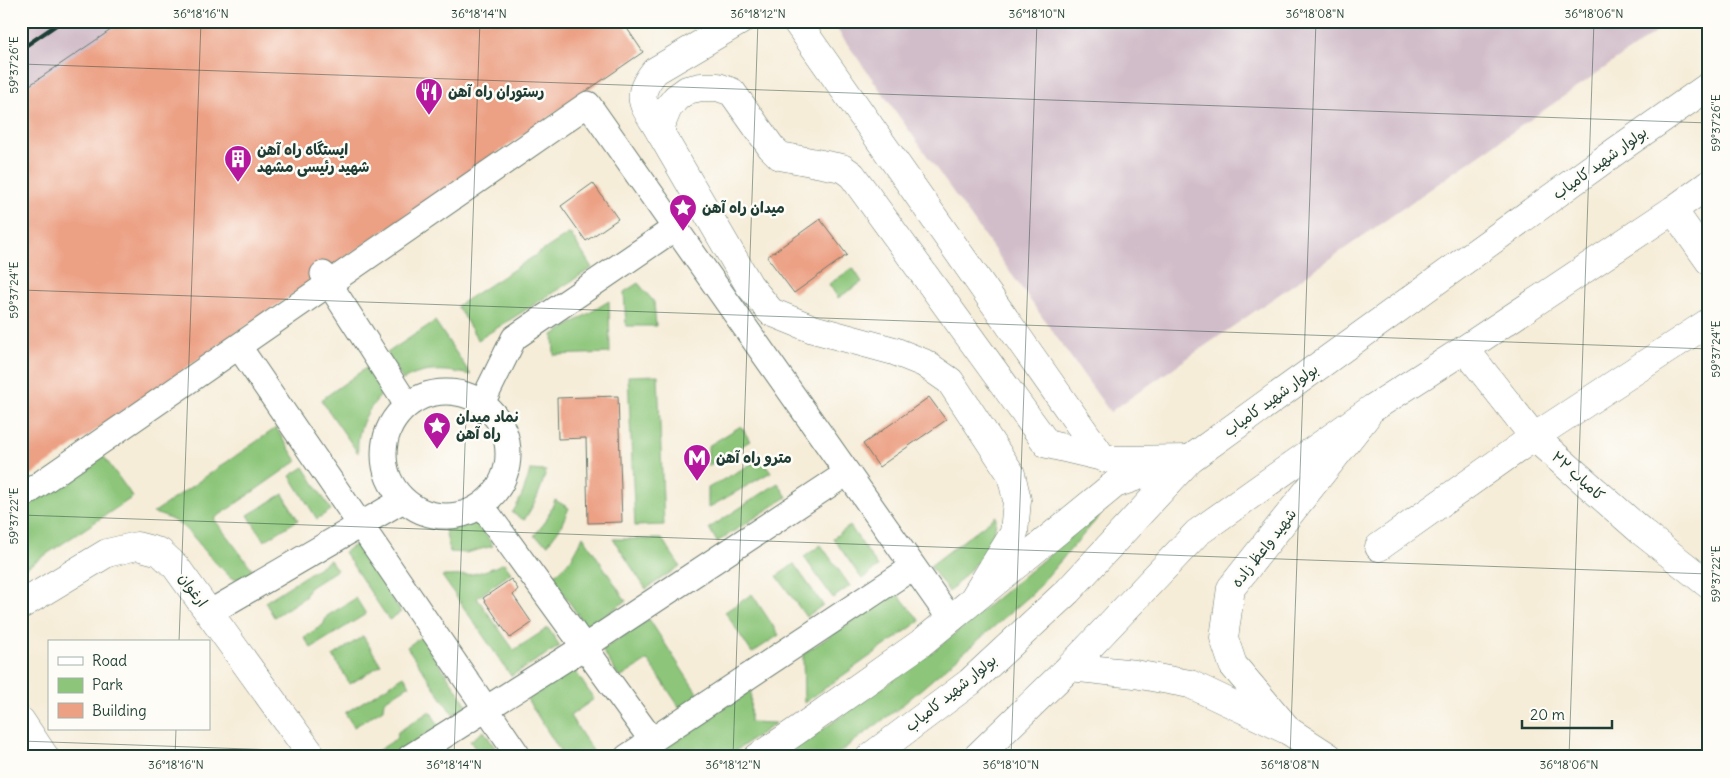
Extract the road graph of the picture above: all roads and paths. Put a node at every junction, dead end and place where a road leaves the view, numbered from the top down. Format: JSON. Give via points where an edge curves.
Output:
{"nodes":[{"id":1,"x":740,"y":21,"type":"edge"},
{"id":2,"x":796,"y":21,"type":"edge"},
{"id":3,"x":1709,"y":86,"type":"edge"},
{"id":4,"x":660,"y":132,"type":"junction"},
{"id":5,"x":1709,"y":184,"type":"edge"},
{"id":6,"x":1673,"y":210,"type":"junction"},
{"id":7,"x":674,"y":228,"type":"junction"},
{"id":8,"x":1709,"y":261,"type":"edge"},
{"id":9,"x":326,"y":278,"type":"junction"},
{"id":10,"x":1709,"y":322,"type":"edge"},
{"id":11,"x":238,"y":347,"type":"junction"},
{"id":12,"x":1465,"y":349,"type":"junction"},
{"id":13,"x":482,"y":403,"type":"junction"},
{"id":14,"x":407,"y":405,"type":"junction"},
{"id":15,"x":1373,"y":408,"type":"junction"},
{"id":16,"x":1534,"y":437,"type":"junction"},
{"id":17,"x":1102,"y":457,"type":"junction"},
{"id":18,"x":1190,"y":459,"type":"junction"},
{"id":19,"x":848,"y":474,"type":"junction"},
{"id":20,"x":21,"y":498,"type":"edge"},
{"id":21,"x":403,"y":500,"type":"junction"},
{"id":22,"x":482,"y":506,"type":"junction"},
{"id":23,"x":360,"y":525,"type":"junction"},
{"id":24,"x":1379,"y":547,"type":"dead end"},
{"id":25,"x":913,"y":567,"type":"junction"},
{"id":26,"x":1709,"y":585,"type":"edge"},
{"id":27,"x":972,"y":601,"type":"junction"},
{"id":28,"x":21,"y":605,"type":"edge"},
{"id":29,"x":209,"y":613,"type":"junction"},
{"id":30,"x":951,"y":620,"type":"junction"},
{"id":31,"x":584,"y":647,"type":"junction"},
{"id":32,"x":1070,"y":667,"type":"junction"},
{"id":33,"x":486,"y":709,"type":"junction"},
{"id":34,"x":21,"y":721,"type":"edge"},
{"id":35,"x":1289,"y":731,"type":"junction"},
{"id":36,"x":651,"y":739,"type":"junction"},
{"id":37,"x":45,"y":757,"type":"edge"},
{"id":38,"x":313,"y":757,"type":"edge"},
{"id":39,"x":410,"y":757,"type":"edge"},
{"id":40,"x":519,"y":757,"type":"edge"},
{"id":41,"x":627,"y":757,"type":"edge"},
{"id":42,"x":758,"y":757,"type":"edge"},
{"id":43,"x":870,"y":757,"type":"edge"},
{"id":44,"x":977,"y":757,"type":"edge"},
{"id":45,"x":1328,"y":757,"type":"edge"}],
"edges":[{"from":1,"to":4,"type":"street","via":[[655,71],[646,83],[642,94],[644,104]]},
{"from":2,"to":17,"type":"street"},
{"from":3,"to":18,"type":"street","name":"بولوار شهید کامیاب"},
{"from":4,"to":17,"type":"street","via":[[665,114],[676,98],[687,90],[718,86],[732,92],[780,156],[847,171],[1047,444]]},
{"from":4,"to":27,"type":"street","via":[[749,284],[771,312],[813,329],[894,351],[924,363],[950,381],[1012,474],[1017,500],[1014,533]]},
{"from":5,"to":6,"type":"street"},
{"from":6,"to":8,"type":"street"},
{"from":6,"to":12,"type":"street"},
{"from":7,"to":9,"type":"street","via":[[588,104]]},
{"from":7,"to":13,"type":"street","via":[[514,338]]},
{"from":7,"to":19,"type":"street"},
{"from":9,"to":11,"type":"street"},
{"from":9,"to":14,"type":"street"},
{"from":10,"to":16,"type":"street"},
{"from":11,"to":20,"type":"street"},
{"from":11,"to":23,"type":"street"},
{"from":12,"to":15,"type":"street"},
{"from":12,"to":16,"type":"street","name":"کامیاب ۲۲"},
{"from":13,"to":14,"type":"street","via":[[464,394],[444,392],[424,395]]},
{"from":13,"to":22,"type":"street","via":[[496,416],[505,434],[508,454],[505,474],[496,492]]},
{"from":14,"to":21,"type":"street","via":[[387,434],[383,462],[390,483]]},
{"from":15,"to":32,"type":"street","via":[[1198,533]]},
{"from":15,"to":35,"type":"street","name":"شهید واعظ زاده","via":[[1231,588],[1224,638],[1232,665]]},
{"from":16,"to":24,"type":"street"},
{"from":16,"to":26,"type":"street","name":"کامیاب ۲۲","via":[[1642,532]]},
{"from":17,"to":18,"type":"street","via":[[1114,460]]},
{"from":18,"to":27,"type":"street","via":[[1115,484]]},
{"from":18,"to":43,"type":"street","name":"بولوار شهید کامیاب","via":[[1068,591],[977,675]]},
{"from":19,"to":25,"type":"street"},
{"from":19,"to":31,"type":"street"},
{"from":21,"to":22,"type":"street","via":[[421,512],[441,517],[463,515]]},
{"from":21,"to":23,"type":"street"},
{"from":22,"to":31,"type":"street"},
{"from":23,"to":29,"type":"street"},
{"from":23,"to":33,"type":"street"},
{"from":25,"to":30,"type":"street"},
{"from":25,"to":36,"type":"street"},
{"from":27,"to":30,"type":"street"},
{"from":28,"to":29,"type":"street","name":"ارغوان","via":[[108,553],[137,546],[160,552],[176,567]]},
{"from":29,"to":38,"type":"street","name":"ارغوان"},
{"from":30,"to":42,"type":"street"},
{"from":31,"to":33,"type":"street"},
{"from":31,"to":36,"type":"street"},
{"from":32,"to":35,"type":"street","via":[[1190,684]]},
{"from":32,"to":44,"type":"street"},
{"from":33,"to":39,"type":"street"},
{"from":33,"to":40,"type":"street"},
{"from":34,"to":37,"type":"street"},
{"from":35,"to":45,"type":"street"},
{"from":36,"to":41,"type":"street"}]}
